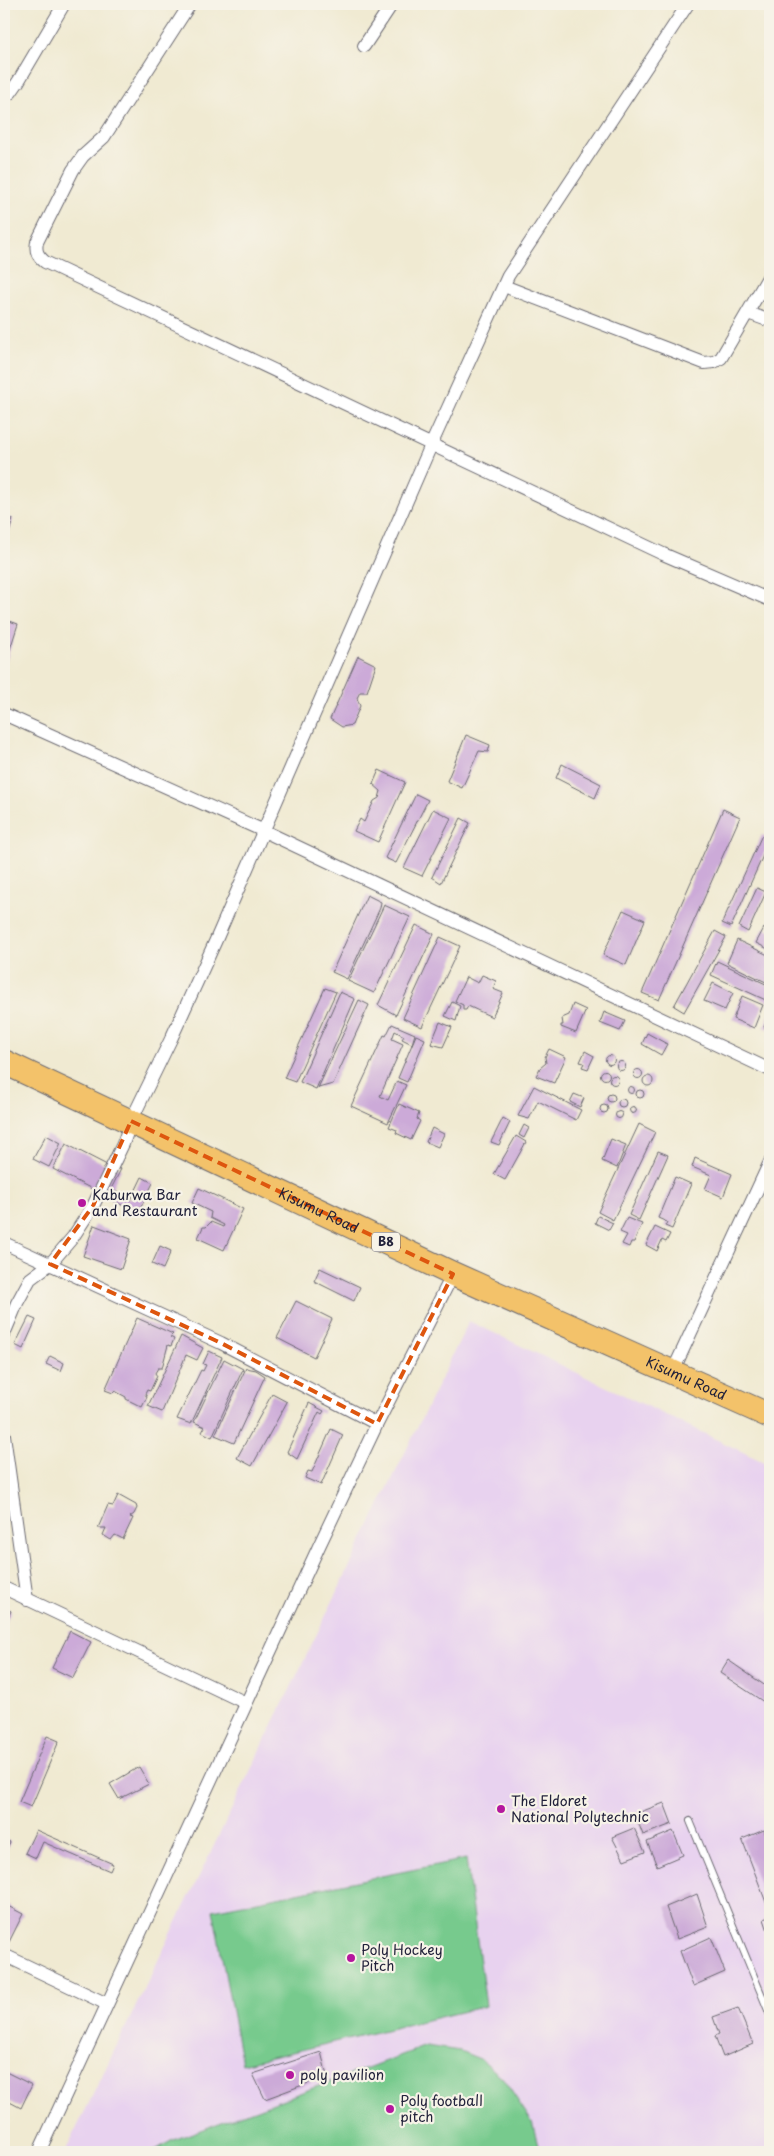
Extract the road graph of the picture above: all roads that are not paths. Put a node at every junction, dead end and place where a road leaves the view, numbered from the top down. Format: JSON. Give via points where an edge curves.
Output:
{"nodes":[{"id":1,"x":64,"y":4,"type":"edge"},
{"id":2,"x":190,"y":4,"type":"edge"},
{"id":3,"x":392,"y":4,"type":"edge"},
{"id":4,"x":688,"y":4,"type":"edge"},
{"id":5,"x":364,"y":46,"type":"dead end"},
{"id":6,"x":4,"y":97,"type":"edge"},
{"id":7,"x":770,"y":274,"type":"edge"},
{"id":8,"x":504,"y":286,"type":"junction"},
{"id":9,"x":748,"y":313,"type":"junction"},
{"id":10,"x":770,"y":321,"type":"edge"},
{"id":11,"x":432,"y":443,"type":"junction"},
{"id":12,"x":770,"y":600,"type":"edge"},
{"id":13,"x":4,"y":714,"type":"edge"},
{"id":14,"x":264,"y":831,"type":"junction"},
{"id":15,"x":4,"y":1062,"type":"edge"},
{"id":16,"x":770,"y":1070,"type":"edge"},
{"id":17,"x":131,"y":1121,"type":"junction"},
{"id":18,"x":770,"y":1162,"type":"edge"},
{"id":19,"x":4,"y":1243,"type":"edge"},
{"id":20,"x":50,"y":1264,"type":"junction"},
{"id":21,"x":453,"y":1274,"type":"junction"},
{"id":22,"x":4,"y":1334,"type":"edge"},
{"id":23,"x":673,"y":1371,"type":"junction"},
{"id":24,"x":770,"y":1416,"type":"edge"},
{"id":25,"x":377,"y":1424,"type":"junction"},
{"id":26,"x":4,"y":1435,"type":"edge"},
{"id":27,"x":4,"y":1588,"type":"edge"},
{"id":28,"x":28,"y":1600,"type":"junction"},
{"id":29,"x":246,"y":1702,"type":"junction"},
{"id":30,"x":690,"y":1821,"type":"dead end"},
{"id":31,"x":4,"y":1955,"type":"edge"},
{"id":32,"x":107,"y":2004,"type":"junction"},
{"id":33,"x":770,"y":2015,"type":"edge"},
{"id":34,"x":39,"y":2152,"type":"edge"}],
"edges":[{"from":1,"to":6,"type":"street","via":[[18,82]]},
{"from":2,"to":11,"type":"street","via":[[104,137],[73,170],[37,242],[38,256],[210,341]]},
{"from":3,"to":5,"type":"street"},
{"from":4,"to":8,"type":"street"},
{"from":7,"to":9,"type":"street"},
{"from":8,"to":9,"type":"street","via":[[704,363],[720,358]]},
{"from":8,"to":11,"type":"street"},
{"from":9,"to":10,"type":"street"},
{"from":11,"to":12,"type":"street","via":[[663,554]]},
{"from":11,"to":14,"type":"street"},
{"from":13,"to":14,"type":"street"},
{"from":14,"to":16,"type":"street"},
{"from":14,"to":17,"type":"street"},
{"from":15,"to":17,"type":"highway","name":"Kisumu Road","number":"B8"},
{"from":17,"to":20,"type":"street","via":[[93,1206],[73,1238]]},
{"from":17,"to":21,"type":"highway","name":"Kisumu Road","number":"B8"},
{"from":18,"to":23,"type":"street"},
{"from":19,"to":20,"type":"street"},
{"from":20,"to":22,"type":"street","via":[[26,1285]]},
{"from":20,"to":25,"type":"street","via":[[221,1343]]},
{"from":21,"to":23,"type":"highway","name":"Kisumu Road","number":"B8"},
{"from":21,"to":25,"type":"street"},
{"from":23,"to":24,"type":"highway","name":"Kisumu Road","number":"B8"},
{"from":25,"to":29,"type":"street"},
{"from":26,"to":28,"type":"street"},
{"from":27,"to":28,"type":"street"},
{"from":28,"to":29,"type":"street"},
{"from":29,"to":32,"type":"street"},
{"from":30,"to":33,"type":"lane"},
{"from":31,"to":32,"type":"street"},
{"from":32,"to":34,"type":"street"}]}
